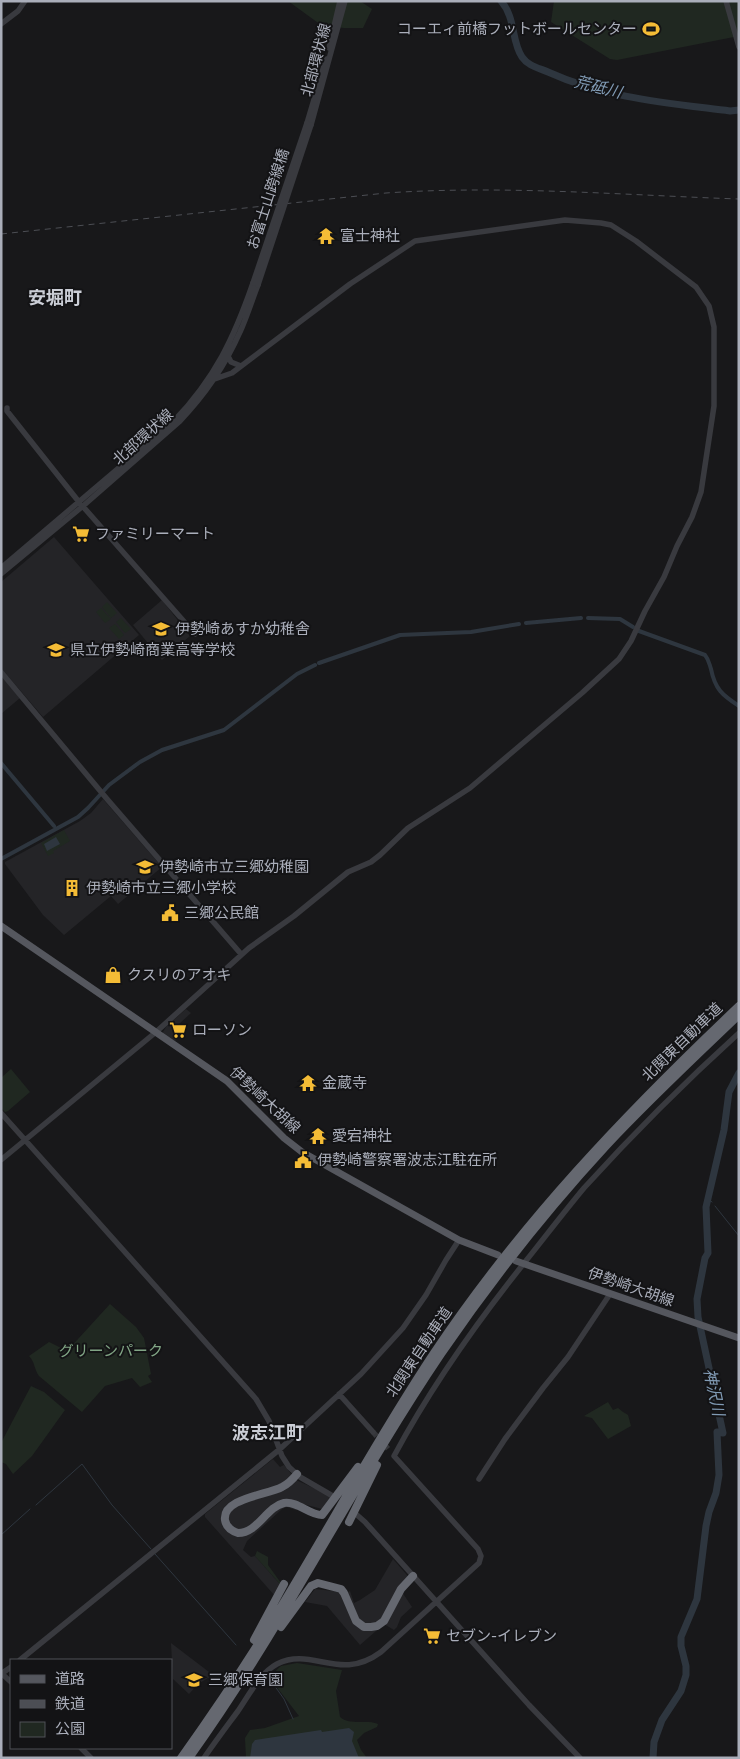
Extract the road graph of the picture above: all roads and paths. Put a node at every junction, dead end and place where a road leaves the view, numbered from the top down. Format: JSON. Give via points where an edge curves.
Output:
{"nodes":[{"id":1,"x":25,"y":1,"type":"edge"},
{"id":2,"x":340,"y":1,"type":"edge"},
{"id":3,"x":345,"y":1,"type":"edge"},
{"id":4,"x":726,"y":1,"type":"edge"},
{"id":5,"x":1,"y":24,"type":"edge"},
{"id":6,"x":335,"y":31,"type":"junction"},
{"id":7,"x":739,"y":47,"type":"edge"},
{"id":8,"x":309,"y":124,"type":"joint"},
{"id":9,"x":256,"y":284,"type":"junction"},
{"id":10,"x":228,"y":356,"type":"junction"},
{"id":11,"x":241,"y":366,"type":"junction"},
{"id":12,"x":210,"y":381,"type":"junction"},
{"id":13,"x":7,"y":408,"type":"dead end"},
{"id":14,"x":81,"y":504,"type":"junction"},
{"id":15,"x":1,"y":568,"type":"edge"},
{"id":16,"x":1,"y":574,"type":"edge"},
{"id":17,"x":195,"y":634,"type":"dead end"},
{"id":18,"x":1,"y":672,"type":"edge"},
{"id":19,"x":1,"y":926,"type":"edge"},
{"id":20,"x":241,"y":954,"type":"junction"},
{"id":21,"x":739,"y":1006,"type":"edge"},
{"id":22,"x":739,"y":1015,"type":"edge"},
{"id":23,"x":156,"y":1032,"type":"junction"},
{"id":24,"x":739,"y":1033,"type":"edge"},
{"id":25,"x":1,"y":1113,"type":"edge"},
{"id":26,"x":25,"y":1140,"type":"junction"},
{"id":27,"x":1,"y":1160,"type":"edge"},
{"id":28,"x":459,"y":1240,"type":"junction"},
{"id":29,"x":498,"y":1255,"type":"dead end"},
{"id":30,"x":516,"y":1261,"type":"dead end"},
{"id":31,"x":524,"y":1264,"type":"junction"},
{"id":32,"x":610,"y":1294,"type":"junction"},
{"id":33,"x":739,"y":1338,"type":"edge"},
{"id":34,"x":417,"y":1391,"type":"junction"},
{"id":35,"x":339,"y":1394,"type":"junction"},
{"id":36,"x":390,"y":1423,"type":"junction"},
{"id":37,"x":373,"y":1432,"type":"tunnel mouth"},
{"id":38,"x":280,"y":1449,"type":"junction"},
{"id":39,"x":296,"y":1474,"type":"junction"},
{"id":40,"x":479,"y":1479,"type":"dead end"},
{"id":41,"x":331,"y":1495,"type":"dead end"},
{"id":42,"x":300,"y":1511,"type":"dead end"},
{"id":43,"x":356,"y":1515,"type":"dead end"},
{"id":44,"x":349,"y":1522,"type":"dead end"},
{"id":45,"x":413,"y":1576,"type":"junction"},
{"id":46,"x":284,"y":1584,"type":"dead end"},
{"id":47,"x":346,"y":1589,"type":"dead end"},
{"id":48,"x":436,"y":1601,"type":"junction"},
{"id":49,"x":21,"y":1659,"type":"edge"},
{"id":50,"x":244,"y":1678,"type":"junction"},
{"id":51,"x":215,"y":1710,"type":"junction"},
{"id":52,"x":82,"y":1749,"type":"edge"},
{"id":53,"x":91,"y":1758,"type":"edge"},
{"id":54,"x":181,"y":1758,"type":"edge"},
{"id":55,"x":190,"y":1758,"type":"edge"},
{"id":56,"x":204,"y":1758,"type":"edge"},
{"id":57,"x":580,"y":1758,"type":"edge"}],
"edges":[{"from":1,"to":5,"type":"street","via":[[18,12]]},
{"from":2,"to":6,"type":"street","name":"北部環状線"},
{"from":3,"to":6,"type":"street","name":"北部環状線"},
{"from":4,"to":7,"type":"street"},
{"from":6,"to":8,"type":"street","name":"北部環状線"},
{"from":8,"to":9,"type":"street","name":"お富士山跨線橋","bridge":true},
{"from":9,"to":10,"type":"street","name":"北部環状線"},
{"from":9,"to":12,"type":"street","name":"北部環状線"},
{"from":10,"to":11,"type":"street","via":[[231,362]]},
{"from":10,"to":12,"type":"street","name":"北部環状線"},
{"from":11,"to":12,"type":"street"},
{"from":11,"to":20,"type":"street","via":[[345,288],[415,241],[565,220],[611,225],[690,282],[709,306],[715,334],[714,414],[701,492],[664,577],[619,659],[470,788],[408,828],[371,862],[348,872]]},
{"from":12,"to":14,"type":"street","name":"北部環状線","via":[[179,422]]},
{"from":13,"to":14,"type":"street","via":[[6,411]]},
{"from":14,"to":15,"type":"street","name":"北部環状線"},
{"from":14,"to":16,"type":"street","name":"北部環状線"},
{"from":14,"to":17,"type":"street"},
{"from":18,"to":20,"type":"street"},
{"from":19,"to":23,"type":"main road","name":"伊勢崎大胡線"},
{"from":20,"to":23,"type":"street"},
{"from":21,"to":36,"type":"highway","name":"北関東自動車道","via":[[641,1100],[544,1207],[456,1321]]},
{"from":22,"to":34,"type":"highway","name":"北関東自動車道","via":[[646,1105],[565,1192],[488,1288]]},
{"from":23,"to":26,"type":"street"},
{"from":23,"to":28,"type":"main road","name":"伊勢崎大胡線","via":[[227,1081],[302,1152]]},
{"from":24,"to":31,"type":"street","via":[[620,1150]]},
{"from":25,"to":26,"type":"street"},
{"from":26,"to":27,"type":"street"},
{"from":26,"to":38,"type":"street","via":[[256,1399]]},
{"from":28,"to":29,"type":"main road","name":"伊勢崎大胡線"},
{"from":28,"to":35,"type":"street","via":[[403,1328],[373,1363]]},
{"from":30,"to":31,"type":"main road","name":"伊勢崎大胡線"},
{"from":31,"to":32,"type":"main road","name":"伊勢崎大胡線"},
{"from":31,"to":48,"type":"street","via":[[489,1307],[392,1453],[481,1554],[479,1563]]},
{"from":32,"to":33,"type":"main road","name":"伊勢崎大胡線"},
{"from":32,"to":40,"type":"street"},
{"from":34,"to":44,"type":"highway"},
{"from":34,"to":50,"type":"highway","name":"北関東自動車道"},
{"from":35,"to":37,"type":"street"},
{"from":35,"to":38,"type":"street"},
{"from":36,"to":39,"type":"highway","via":[[325,1513],[318,1515],[286,1503],[276,1507],[248,1532],[238,1533],[229,1528],[225,1515],[231,1505],[280,1488]]},
{"from":36,"to":51,"type":"highway","name":"北関東自動車道"},
{"from":38,"to":39,"type":"street"},
{"from":38,"to":49,"type":"street"},
{"from":39,"to":41,"type":"street"},
{"from":39,"to":42,"type":"highway","via":[[279,1486],[232,1502],[225,1508],[223,1518],[229,1532],[242,1536],[252,1532],[281,1507],[290,1506]]},
{"from":43,"to":45,"type":"street"},
{"from":45,"to":47,"type":"highway","via":[[399,1587],[383,1617],[373,1624],[358,1620]]},
{"from":45,"to":48,"type":"street"},
{"from":45,"to":50,"type":"highway","via":[[401,1589],[384,1621],[371,1627],[364,1627],[356,1621],[341,1589],[313,1584]]},
{"from":46,"to":51,"type":"highway"},
{"from":48,"to":56,"type":"street","via":[[370,1660],[344,1666],[296,1659],[272,1667]]},
{"from":48,"to":57,"type":"street"},
{"from":50,"to":55,"type":"highway","name":"北関東自動車道"},
{"from":51,"to":54,"type":"highway","name":"北関東自動車道"},
{"from":52,"to":53,"type":"street"}]}
